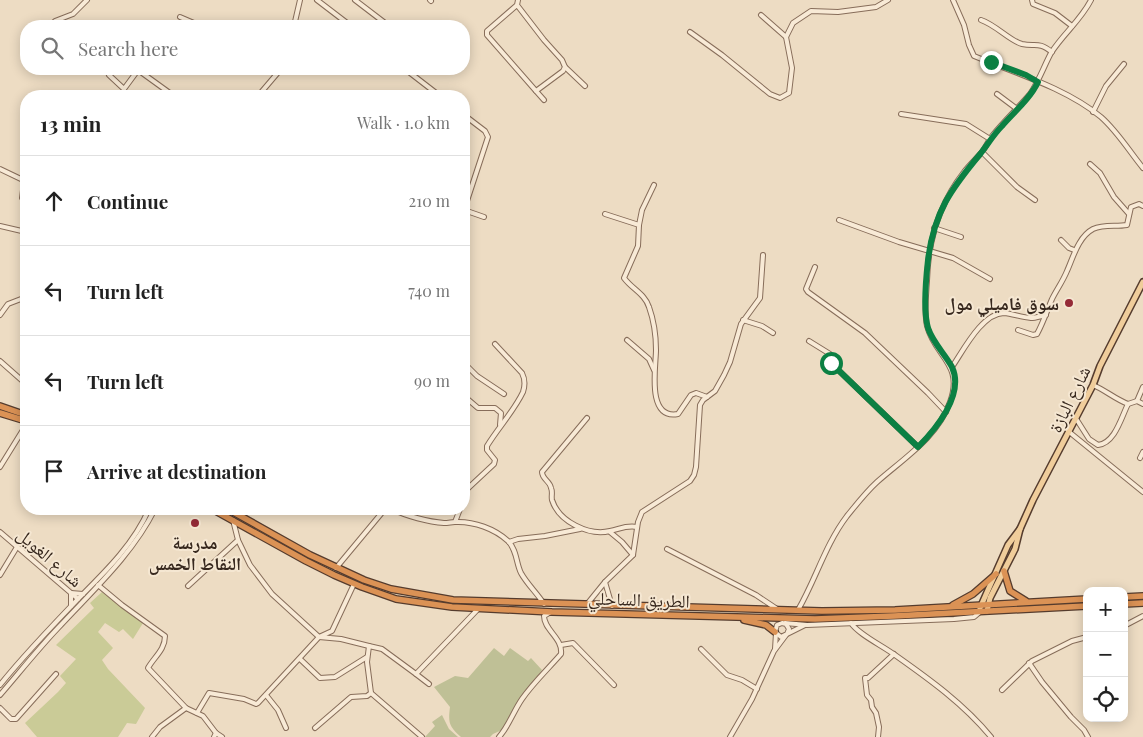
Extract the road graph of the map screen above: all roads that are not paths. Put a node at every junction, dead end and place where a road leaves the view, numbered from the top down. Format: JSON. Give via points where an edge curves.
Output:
{"nodes":[{"id":1,"x":87,"y":0,"type":"edge"},
{"id":2,"x":300,"y":0,"type":"edge"},
{"id":3,"x":317,"y":0,"type":"edge"},
{"id":4,"x":355,"y":0,"type":"edge"},
{"id":5,"x":518,"y":0,"type":"edge"},
{"id":6,"x":888,"y":0,"type":"edge"},
{"id":7,"x":953,"y":0,"type":"edge"},
{"id":8,"x":1032,"y":0,"type":"edge"},
{"id":9,"x":1091,"y":0,"type":"edge"},
{"id":10,"x":517,"y":5,"type":"junction"},
{"id":11,"x":761,"y":15,"type":"dead end"},
{"id":12,"x":180,"y":16,"type":"dead end"},
{"id":13,"x":55,"y":20,"type":"dead end"},
{"id":14,"x":189,"y":20,"type":"edge"},
{"id":15,"x":295,"y":20,"type":"edge"},
{"id":16,"x":343,"y":20,"type":"edge"},
{"id":17,"x":382,"y":20,"type":"edge"},
{"id":18,"x":981,"y":20,"type":"dead end"},
{"id":19,"x":1072,"y":26,"type":"junction"},
{"id":20,"x":690,"y":32,"type":"dead end"},
{"id":21,"x":786,"y":37,"type":"junction"},
{"id":22,"x":1052,"y":52,"type":"junction"},
{"id":23,"x":1124,"y":64,"type":"dead end"},
{"id":24,"x":565,"y":67,"type":"junction"},
{"id":25,"x":109,"y":75,"type":"dead end"},
{"id":26,"x":134,"y":75,"type":"edge"},
{"id":27,"x":145,"y":75,"type":"edge"},
{"id":28,"x":276,"y":75,"type":"edge"},
{"id":29,"x":413,"y":75,"type":"edge"},
{"id":30,"x":1038,"y":82,"type":"junction"},
{"id":31,"x":585,"y":86,"type":"dead end"},
{"id":32,"x":166,"y":90,"type":"edge"},
{"id":33,"x":263,"y":90,"type":"edge"},
{"id":34,"x":432,"y":90,"type":"edge"},
{"id":35,"x":536,"y":91,"type":"junction"},
{"id":36,"x":997,"y":94,"type":"dead end"},
{"id":37,"x":544,"y":100,"type":"dead end"},
{"id":38,"x":1017,"y":109,"type":"junction"},
{"id":39,"x":1094,"y":112,"type":"junction"},
{"id":40,"x":901,"y":114,"type":"dead end"},
{"id":41,"x":470,"y":120,"type":"edge"},
{"id":42,"x":990,"y":139,"type":"junction"},
{"id":43,"x":982,"y":152,"type":"junction"},
{"id":44,"x":1090,"y":164,"type":"dead end"},
{"id":45,"x":1143,"y":168,"type":"edge"},
{"id":46,"x":0,"y":169,"type":"edge"},
{"id":47,"x":20,"y":179,"type":"edge"},
{"id":48,"x":654,"y":185,"type":"dead end"},
{"id":49,"x":470,"y":192,"type":"edge"},
{"id":50,"x":1035,"y":200,"type":"dead end"},
{"id":51,"x":1143,"y":206,"type":"edge"},
{"id":52,"x":470,"y":212,"type":"edge"},
{"id":53,"x":605,"y":214,"type":"dead end"},
{"id":54,"x":1129,"y":214,"type":"junction"},
{"id":55,"x":484,"y":217,"type":"dead end"},
{"id":56,"x":840,"y":220,"type":"dead end"},
{"id":57,"x":639,"y":225,"type":"junction"},
{"id":58,"x":0,"y":226,"type":"edge"},
{"id":59,"x":934,"y":228,"type":"junction"},
{"id":60,"x":20,"y":231,"type":"edge"},
{"id":61,"x":961,"y":238,"type":"dead end"},
{"id":62,"x":1061,"y":240,"type":"dead end"},
{"id":63,"x":930,"y":250,"type":"junction"},
{"id":64,"x":1074,"y":250,"type":"junction"},
{"id":65,"x":763,"y":255,"type":"dead end"},
{"id":66,"x":815,"y":267,"type":"dead end"},
{"id":67,"x":990,"y":279,"type":"dead end"},
{"id":68,"x":1143,"y":282,"type":"edge"},
{"id":69,"x":20,"y":300,"type":"edge"},
{"id":70,"x":0,"y":315,"type":"edge"},
{"id":71,"x":1046,"y":316,"type":"junction"},
{"id":72,"x":743,"y":320,"type":"junction"},
{"id":73,"x":1018,"y":330,"type":"dead end"},
{"id":74,"x":773,"y":333,"type":"dead end"},
{"id":75,"x":627,"y":340,"type":"dead end"},
{"id":76,"x":809,"y":341,"type":"dead end"},
{"id":77,"x":494,"y":344,"type":"dead end"},
{"id":78,"x":0,"y":361,"type":"edge"},
{"id":79,"x":952,"y":367,"type":"junction"},
{"id":80,"x":470,"y":369,"type":"edge"},
{"id":81,"x":655,"y":372,"type":"junction"},
{"id":82,"x":20,"y":379,"type":"edge"},
{"id":83,"x":1093,"y":385,"type":"junction"},
{"id":84,"x":1143,"y":387,"type":"edge"},
{"id":85,"x":504,"y":394,"type":"dead end"},
{"id":86,"x":707,"y":397,"type":"junction"},
{"id":87,"x":470,"y":401,"type":"edge"},
{"id":88,"x":1137,"y":401,"type":"junction"},
{"id":89,"x":1128,"y":404,"type":"junction"},
{"id":90,"x":1143,"y":404,"type":"edge"},
{"id":91,"x":0,"y":406,"type":"edge"},
{"id":92,"x":946,"y":412,"type":"junction"},
{"id":93,"x":0,"y":413,"type":"edge"},
{"id":94,"x":20,"y":413,"type":"edge"},
{"id":95,"x":1075,"y":417,"type":"junction"},
{"id":96,"x":586,"y":418,"type":"dead end"},
{"id":97,"x":20,"y":419,"type":"edge"},
{"id":98,"x":499,"y":427,"type":"junction"},
{"id":99,"x":1068,"y":431,"type":"junction"},
{"id":100,"x":20,"y":435,"type":"edge"},
{"id":101,"x":918,"y":447,"type":"junction"},
{"id":102,"x":1143,"y":452,"type":"edge"},
{"id":103,"x":1140,"y":458,"type":"dead end"},
{"id":104,"x":0,"y":467,"type":"edge"},
{"id":105,"x":470,"y":486,"type":"edge"},
{"id":106,"x":1143,"y":492,"type":"edge"},
{"id":107,"x":147,"y":515,"type":"edge"},
{"id":108,"x":151,"y":515,"type":"edge"},
{"id":109,"x":223,"y":515,"type":"edge"},
{"id":110,"x":239,"y":515,"type":"edge"},
{"id":111,"x":380,"y":515,"type":"edge"},
{"id":112,"x":408,"y":515,"type":"edge"},
{"id":113,"x":458,"y":515,"type":"edge"},
{"id":114,"x":233,"y":520,"type":"junction"},
{"id":115,"x":455,"y":522,"type":"junction"},
{"id":116,"x":637,"y":527,"type":"junction"},
{"id":117,"x":582,"y":529,"type":"junction"},
{"id":118,"x":1020,"y":529,"type":"junction"},
{"id":119,"x":0,"y":532,"type":"edge"},
{"id":120,"x":610,"y":532,"type":"junction"},
{"id":121,"x":238,"y":540,"type":"junction"},
{"id":122,"x":509,"y":542,"type":"junction"},
{"id":123,"x":17,"y":548,"type":"junction"},
{"id":124,"x":667,"y":550,"type":"dead end"},
{"id":125,"x":633,"y":555,"type":"junction"},
{"id":126,"x":336,"y":568,"type":"junction"},
{"id":127,"x":1004,"y":571,"type":"junction"},
{"id":128,"x":996,"y":574,"type":"junction"},
{"id":129,"x":0,"y":575,"type":"edge"},
{"id":130,"x":605,"y":582,"type":"junction"},
{"id":131,"x":354,"y":584,"type":"junction"},
{"id":132,"x":98,"y":585,"type":"junction"},
{"id":133,"x":188,"y":586,"type":"dead end"},
{"id":134,"x":71,"y":593,"type":"junction"},
{"id":135,"x":83,"y":594,"type":"junction"},
{"id":136,"x":1143,"y":596,"type":"edge"},
{"id":137,"x":1128,"y":597,"type":"edge"},
{"id":138,"x":1083,"y":599,"type":"edge"},
{"id":139,"x":80,"y":601,"type":"junction"},
{"id":140,"x":1028,"y":602,"type":"junction"},
{"id":141,"x":1143,"y":603,"type":"edge"},
{"id":142,"x":544,"y":604,"type":"junction"},
{"id":143,"x":985,"y":604,"type":"junction"},
{"id":144,"x":1128,"y":604,"type":"edge"},
{"id":145,"x":586,"y":605,"type":"junction"},
{"id":146,"x":612,"y":606,"type":"junction"},
{"id":147,"x":951,"y":606,"type":"junction"},
{"id":148,"x":1083,"y":606,"type":"edge"},
{"id":149,"x":70,"y":608,"type":"junction"},
{"id":150,"x":479,"y":608,"type":"junction"},
{"id":151,"x":778,"y":610,"type":"junction"},
{"id":152,"x":798,"y":611,"type":"junction"},
{"id":153,"x":980,"y":611,"type":"junction"},
{"id":154,"x":987,"y":611,"type":"junction"},
{"id":155,"x":552,"y":612,"type":"junction"},
{"id":156,"x":1143,"y":616,"type":"edge"},
{"id":157,"x":730,"y":617,"type":"junction"},
{"id":158,"x":785,"y":623,"type":"junction"},
{"id":159,"x":851,"y":623,"type":"junction"},
{"id":160,"x":866,"y":623,"type":"junction"},
{"id":161,"x":807,"y":624,"type":"junction"},
{"id":162,"x":1128,"y":624,"type":"edge"},
{"id":163,"x":775,"y":632,"type":"junction"},
{"id":164,"x":863,"y":633,"type":"junction"},
{"id":165,"x":786,"y":635,"type":"junction"},
{"id":166,"x":319,"y":637,"type":"junction"},
{"id":167,"x":1083,"y":638,"type":"edge"},
{"id":168,"x":561,"y":645,"type":"junction"},
{"id":169,"x":369,"y":646,"type":"junction"},
{"id":170,"x":701,"y":649,"type":"dead end"},
{"id":171,"x":774,"y":651,"type":"junction"},
{"id":172,"x":894,"y":654,"type":"junction"},
{"id":173,"x":367,"y":657,"type":"junction"},
{"id":174,"x":300,"y":659,"type":"junction"},
{"id":175,"x":1029,"y":663,"type":"junction"},
{"id":176,"x":56,"y":674,"type":"dead end"},
{"id":177,"x":416,"y":674,"type":"junction"},
{"id":178,"x":429,"y":684,"type":"dead end"},
{"id":179,"x":614,"y":685,"type":"dead end"},
{"id":180,"x":0,"y":686,"type":"edge"},
{"id":181,"x":757,"y":689,"type":"junction"},
{"id":182,"x":1002,"y":690,"type":"dead end"},
{"id":183,"x":371,"y":693,"type":"junction"},
{"id":184,"x":0,"y":695,"type":"edge"},
{"id":185,"x":266,"y":695,"type":"junction"},
{"id":186,"x":0,"y":708,"type":"edge"},
{"id":187,"x":186,"y":708,"type":"junction"},
{"id":188,"x":197,"y":713,"type":"junction"},
{"id":189,"x":286,"y":728,"type":"dead end"},
{"id":190,"x":315,"y":728,"type":"dead end"},
{"id":191,"x":215,"y":735,"type":"edge"},
{"id":192,"x":152,"y":737,"type":"edge"},
{"id":193,"x":222,"y":737,"type":"edge"},
{"id":194,"x":422,"y":737,"type":"edge"},
{"id":195,"x":499,"y":737,"type":"edge"},
{"id":196,"x":730,"y":737,"type":"edge"},
{"id":197,"x":878,"y":737,"type":"edge"},
{"id":198,"x":990,"y":737,"type":"edge"},
{"id":199,"x":1088,"y":737,"type":"edge"}],
"edges":[{"from":1,"to":13,"type":"street","via":[[73,14]]},
{"from":2,"to":15,"type":"street"},
{"from":3,"to":16,"type":"street"},
{"from":4,"to":17,"type":"street"},
{"from":5,"to":10,"type":"street"},
{"from":6,"to":21,"type":"street","via":[[876,7],[838,12],[811,11],[793,23]]},
{"from":7,"to":30,"type":"street","via":[[974,56]]},
{"from":8,"to":19,"type":"street","via":[[1035,5],[1055,13]]},
{"from":9,"to":19,"type":"street"},
{"from":10,"to":24,"type":"street"},
{"from":10,"to":35,"type":"street","via":[[487,31],[487,35]]},
{"from":11,"to":21,"type":"street"},
{"from":12,"to":14,"type":"street"},
{"from":18,"to":22,"type":"street","via":[[1020,43],[1039,44]]},
{"from":19,"to":22,"type":"street"},
{"from":20,"to":21,"type":"street","via":[[770,94],[780,98],[791,87],[792,68]]},
{"from":22,"to":30,"type":"street"},
{"from":23,"to":39,"type":"street","via":[[1106,86]]},
{"from":24,"to":31,"type":"street"},
{"from":24,"to":35,"type":"street"},
{"from":25,"to":26,"type":"street","via":[[124,89]]},
{"from":27,"to":32,"type":"street"},
{"from":28,"to":33,"type":"street"},
{"from":29,"to":34,"type":"street"},
{"from":30,"to":38,"type":"street"},
{"from":30,"to":39,"type":"street"},
{"from":35,"to":37,"type":"street"},
{"from":36,"to":38,"type":"street"},
{"from":38,"to":42,"type":"street"},
{"from":39,"to":45,"type":"street","via":[[1117,133]]},
{"from":40,"to":42,"type":"street","via":[[966,124]]},
{"from":41,"to":49,"type":"street","via":[[488,136]]},
{"from":42,"to":43,"type":"street"},
{"from":43,"to":50,"type":"street"},
{"from":43,"to":59,"type":"street","via":[[955,185]]},
{"from":44,"to":54,"type":"street"},
{"from":46,"to":47,"type":"street"},
{"from":48,"to":57,"type":"street"},
{"from":51,"to":54,"type":"street","via":[[1131,207]]},
{"from":52,"to":55,"type":"street"},
{"from":53,"to":57,"type":"street"},
{"from":54,"to":64,"type":"street","via":[[1127,225],[1095,228]]},
{"from":56,"to":63,"type":"street"},
{"from":57,"to":81,"type":"street","via":[[638,246],[624,278],[642,294],[650,309],[656,348]]},
{"from":58,"to":60,"type":"street"},
{"from":59,"to":61,"type":"street"},
{"from":59,"to":63,"type":"street"},
{"from":62,"to":64,"type":"street"},
{"from":63,"to":67,"type":"street","via":[[953,258]]},
{"from":63,"to":79,"type":"street","via":[[926,288],[928,327],[940,352]]},
{"from":64,"to":71,"type":"street"},
{"from":65,"to":72,"type":"street","via":[[760,298]]},
{"from":66,"to":92,"type":"street","via":[[806,289],[808,292],[865,333]]},
{"from":68,"to":83,"type":"main road","name":"شارع البازة"},
{"from":69,"to":70,"type":"street","via":[[8,304]]},
{"from":71,"to":73,"type":"street","via":[[1037,334]]},
{"from":71,"to":79,"type":"street","via":[[1032,318],[994,314],[974,335]]},
{"from":72,"to":74,"type":"street"},
{"from":72,"to":86,"type":"street","via":[[728,368],[715,391]]},
{"from":75,"to":81,"type":"street","via":[[649,359]]},
{"from":76,"to":101,"type":"street","via":[[830,354],[831,363]]},
{"from":77,"to":98,"type":"street","via":[[514,362],[524,378],[523,392]]},
{"from":78,"to":82,"type":"street"},
{"from":79,"to":92,"type":"street","via":[[953,393]]},
{"from":80,"to":85,"type":"street"},
{"from":81,"to":86,"type":"street","via":[[656,398],[668,413],[678,414],[691,395],[696,393]]},
{"from":83,"to":89,"type":"street"},
{"from":83,"to":95,"type":"main road","name":"شارع البازة"},
{"from":84,"to":88,"type":"street"},
{"from":86,"to":116,"type":"street","via":[[700,405],[694,475],[690,481],[642,512]]},
{"from":87,"to":98,"type":"street","via":[[478,408],[495,408],[501,413]]},
{"from":88,"to":89,"type":"street"},
{"from":88,"to":90,"type":"street"},
{"from":89,"to":95,"type":"street","via":[[1113,436],[1098,446],[1089,439]]},
{"from":91,"to":94,"type":"highway"},
{"from":92,"to":101,"type":"street"},
{"from":93,"to":97,"type":"highway"},
{"from":95,"to":99,"type":"main road","name":"شارع البازة"},
{"from":96,"to":117,"type":"street","via":[[542,474],[550,484],[552,500],[558,510]]},
{"from":98,"to":105,"type":"street","via":[[487,448],[495,460],[494,464]]},
{"from":99,"to":106,"type":"street"},
{"from":99,"to":118,"type":"main road","name":"شارع البازة"},
{"from":100,"to":104,"type":"street"},
{"from":101,"to":152,"type":"street","via":[[875,484],[847,516],[825,552]]},
{"from":102,"to":103,"type":"street"},
{"from":107,"to":135,"type":"street","via":[[127,546]]},
{"from":108,"to":132,"type":"street","via":[[133,545]]},
{"from":109,"to":114,"type":"highway","name":"الطريق الساحلي"},
{"from":110,"to":126,"type":"highway","name":"الطريق الساحلي"},
{"from":111,"to":126,"type":"street"},
{"from":112,"to":115,"type":"street","via":[[438,522]]},
{"from":113,"to":115,"type":"street"},
{"from":114,"to":121,"type":"street"},
{"from":114,"to":131,"type":"highway","name":"الطريق الساحلي"},
{"from":115,"to":122,"type":"street","via":[[481,525]]},
{"from":116,"to":120,"type":"street","via":[[625,526]]},
{"from":116,"to":125,"type":"street"},
{"from":117,"to":120,"type":"street"},
{"from":117,"to":122,"type":"street"},
{"from":118,"to":127,"type":"main road","name":"شارع البازة"},
{"from":118,"to":128,"type":"main road","name":"شارع البازة","via":[[1008,545]]},
{"from":119,"to":123,"type":"street","name":"شارع الغويل"},
{"from":120,"to":125,"type":"street"},
{"from":121,"to":133,"type":"street"},
{"from":121,"to":166,"type":"street","via":[[250,565],[272,594]]},
{"from":122,"to":142,"type":"street","via":[[525,580]]},
{"from":123,"to":129,"type":"street"},
{"from":123,"to":134,"type":"street","name":"شارع الغويل"},
{"from":124,"to":151,"type":"street","via":[[756,595]]},
{"from":125,"to":130,"type":"street"},
{"from":126,"to":142,"type":"highway","name":"الطريق الساحلي","via":[[391,590],[452,600]]},
{"from":127,"to":140,"type":"highway","via":[[1010,591]]},
{"from":127,"to":143,"type":"main road","name":"شارع البازة"},
{"from":128,"to":143,"type":"main road","name":"شارع البازة"},
{"from":128,"to":147,"type":"highway","via":[[973,594]]},
{"from":130,"to":145,"type":"street"},
{"from":130,"to":146,"type":"street"},
{"from":131,"to":150,"type":"highway","name":"الطريق الساحلي","via":[[396,599]]},
{"from":131,"to":166,"type":"street","via":[[332,631]]},
{"from":132,"to":139,"type":"street"},
{"from":132,"to":187,"type":"street","via":[[165,636],[161,652],[148,668]]},
{"from":134,"to":135,"type":"street"},
{"from":134,"to":139,"type":"street","name":"شارع الغويل"},
{"from":134,"to":149,"type":"street"},
{"from":135,"to":139,"type":"street"},
{"from":136,"to":137,"type":"highway"},
{"from":138,"to":140,"type":"highway","name":"الطريق الساحلي"},
{"from":139,"to":149,"type":"street"},
{"from":139,"to":184,"type":"street"},
{"from":140,"to":143,"type":"highway","name":"الطريق الساحلي"},
{"from":141,"to":144,"type":"highway"},
{"from":142,"to":145,"type":"highway","name":"الطريق الساحلي"},
{"from":143,"to":147,"type":"highway","name":"الطريق الساحلي"},
{"from":143,"to":153,"type":"main road","name":"شارع البازة"},
{"from":143,"to":154,"type":"main road","name":"شارع البازة"},
{"from":145,"to":146,"type":"highway","name":"الطريق الساحلي"},
{"from":146,"to":151,"type":"highway","name":"الطريق الساحلي"},
{"from":147,"to":152,"type":"highway","name":"الطريق الساحلي"},
{"from":148,"to":154,"type":"highway","name":"الطريق الساحلي"},
{"from":149,"to":180,"type":"street"},
{"from":150,"to":155,"type":"highway","name":"الطريق الساحلي"},
{"from":150,"to":177,"type":"street"},
{"from":151,"to":152,"type":"highway","name":"الطريق الساحلي"},
{"from":153,"to":154,"type":"highway","name":"الطريق الساحلي"},
{"from":153,"to":157,"type":"highway","name":"الطريق الساحلي","via":[[815,619]]},
{"from":153,"to":160,"type":"street","via":[[974,617]]},
{"from":155,"to":157,"type":"highway","name":"الطريق الساحلي"},
{"from":155,"to":168,"type":"street","via":[[544,616],[544,622]]},
{"from":156,"to":162,"type":"street"},
{"from":157,"to":163,"type":"highway","via":[[766,625]]},
{"from":158,"to":161,"type":"street"},
{"from":158,"to":163,"type":"street","via":[[777,625]]},
{"from":158,"to":165,"type":"street","via":[[789,629]]},
{"from":159,"to":160,"type":"street"},
{"from":159,"to":161,"type":"street"},
{"from":159,"to":164,"type":"street"},
{"from":160,"to":164,"type":"street"},
{"from":161,"to":165,"type":"street"},
{"from":163,"to":165,"type":"street","via":[[780,636]]},
{"from":163,"to":171,"type":"street"},
{"from":164,"to":172,"type":"street"},
{"from":165,"to":171,"type":"street"},
{"from":166,"to":169,"type":"street"},
{"from":166,"to":174,"type":"street"},
{"from":167,"to":175,"type":"street"},
{"from":168,"to":179,"type":"street","via":[[573,644]]},
{"from":168,"to":195,"type":"street","via":[[561,654],[531,687]]},
{"from":169,"to":173,"type":"street"},
{"from":169,"to":177,"type":"street","via":[[382,649]]},
{"from":170,"to":181,"type":"street","via":[[727,675]]},
{"from":171,"to":181,"type":"street"},
{"from":172,"to":197,"type":"street","via":[[865,678],[867,696],[879,727]]},
{"from":172,"to":198,"type":"street","via":[[972,715]]},
{"from":173,"to":174,"type":"street","via":[[335,676],[320,678]]},
{"from":173,"to":183,"type":"street"},
{"from":174,"to":185,"type":"street"},
{"from":175,"to":182,"type":"street"},
{"from":175,"to":199,"type":"street"},
{"from":176,"to":186,"type":"street","via":[[16,719]]},
{"from":177,"to":178,"type":"street"},
{"from":181,"to":196,"type":"street"},
{"from":183,"to":190,"type":"street","via":[[351,697]]},
{"from":183,"to":194,"type":"street"},
{"from":185,"to":188,"type":"street","via":[[256,704],[209,693]]},
{"from":185,"to":189,"type":"street"},
{"from":187,"to":188,"type":"street"},
{"from":187,"to":192,"type":"street"},
{"from":188,"to":191,"type":"street","via":[[206,719]]},
{"from":191,"to":193,"type":"street"}]}
